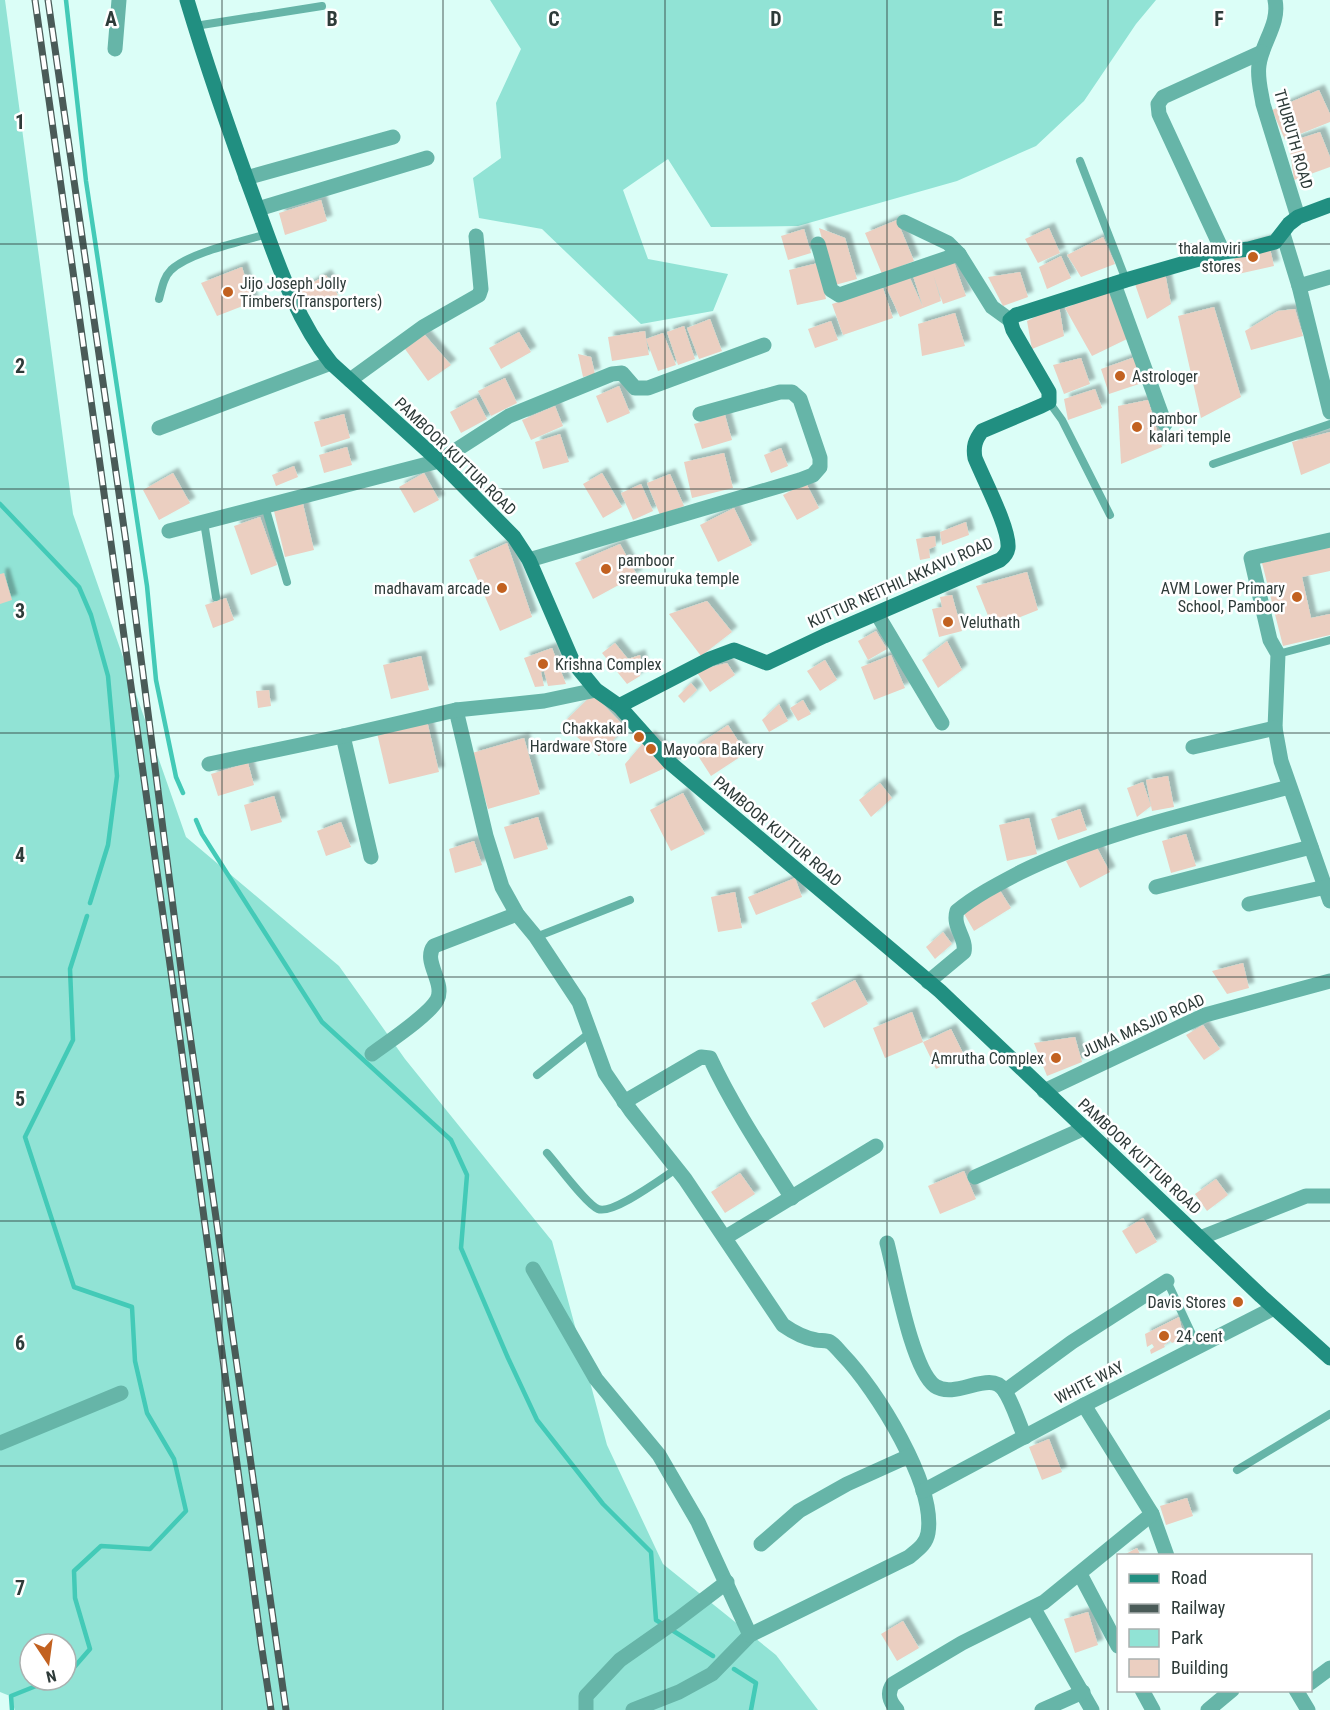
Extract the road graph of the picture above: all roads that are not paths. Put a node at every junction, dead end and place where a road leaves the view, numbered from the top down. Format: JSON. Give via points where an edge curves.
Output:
{"nodes":[{"id":1,"x":119,"y":0,"type":"edge"},
{"id":2,"x":187,"y":0,"type":"edge"},
{"id":3,"x":1275,"y":0,"type":"edge"},
{"id":4,"x":322,"y":6,"type":"dead end"},
{"id":5,"x":195,"y":26,"type":"junction"},
{"id":6,"x":115,"y":49,"type":"dead end"},
{"id":7,"x":1262,"y":52,"type":"junction"},
{"id":8,"x":393,"y":137,"type":"dead end"},
{"id":9,"x":427,"y":158,"type":"dead end"},
{"id":10,"x":1080,"y":161,"type":"dead end"},
{"id":11,"x":246,"y":178,"type":"junction"},
{"id":12,"x":1330,"y":205,"type":"edge"},
{"id":13,"x":258,"y":209,"type":"junction"},
{"id":14,"x":1299,"y":218,"type":"junction"},
{"id":15,"x":904,"y":222,"type":"dead end"},
{"id":16,"x":267,"y":234,"type":"junction"},
{"id":17,"x":1283,"y":234,"type":"junction"},
{"id":18,"x":476,"y":236,"type":"dead end"},
{"id":19,"x":818,"y":244,"type":"dead end"},
{"id":20,"x":1223,"y":252,"type":"junction"},
{"id":21,"x":959,"y":254,"type":"junction"},
{"id":22,"x":1330,"y":277,"type":"edge"},
{"id":23,"x":1120,"y":282,"type":"junction"},
{"id":24,"x":1299,"y":286,"type":"junction"},
{"id":25,"x":159,"y":299,"type":"dead end"},
{"id":26,"x":1010,"y":320,"type":"junction"},
{"id":27,"x":764,"y":345,"type":"dead end"},
{"id":28,"x":332,"y":363,"type":"junction"},
{"id":29,"x":350,"y":380,"type":"junction"},
{"id":30,"x":1049,"y":402,"type":"junction"},
{"id":31,"x":1330,"y":412,"type":"edge"},
{"id":32,"x":700,"y":414,"type":"dead end"},
{"id":33,"x":1165,"y":424,"type":"dead end"},
{"id":34,"x":1330,"y":424,"type":"edge"},
{"id":35,"x":159,"y":428,"type":"dead end"},
{"id":36,"x":439,"y":461,"type":"junction"},
{"id":37,"x":1213,"y":464,"type":"dead end"},
{"id":38,"x":265,"y":506,"type":"junction"},
{"id":39,"x":1110,"y":515,"type":"dead end"},
{"id":40,"x":204,"y":522,"type":"junction"},
{"id":41,"x":169,"y":531,"type":"dead end"},
{"id":42,"x":1330,"y":540,"type":"edge"},
{"id":43,"x":529,"y":560,"type":"junction"},
{"id":44,"x":286,"y":582,"type":"dead end"},
{"id":45,"x":216,"y":597,"type":"dead end"},
{"id":46,"x":877,"y":614,"type":"junction"},
{"id":47,"x":1330,"y":640,"type":"edge"},
{"id":48,"x":1278,"y":654,"type":"junction"},
{"id":49,"x":596,"y":690,"type":"junction"},
{"id":50,"x":619,"y":706,"type":"junction"},
{"id":51,"x":456,"y":710,"type":"junction"},
{"id":52,"x":942,"y":723,"type":"dead end"},
{"id":53,"x":1275,"y":728,"type":"junction"},
{"id":54,"x":343,"y":736,"type":"junction"},
{"id":55,"x":1193,"y":747,"type":"dead end"},
{"id":56,"x":208,"y":764,"type":"dead end"},
{"id":57,"x":1289,"y":787,"type":"junction"},
{"id":58,"x":1311,"y":847,"type":"junction"},
{"id":59,"x":371,"y":857,"type":"dead end"},
{"id":60,"x":1156,"y":887,"type":"dead end"},
{"id":61,"x":1329,"y":891,"type":"edge"},
{"id":62,"x":630,"y":900,"type":"dead end"},
{"id":63,"x":1250,"y":904,"type":"dead end"},
{"id":64,"x":517,"y":914,"type":"junction"},
{"id":65,"x":536,"y":937,"type":"junction"},
{"id":66,"x":1330,"y":981,"type":"edge"},
{"id":67,"x":928,"y":982,"type":"junction"},
{"id":68,"x":591,"y":1032,"type":"junction"},
{"id":69,"x":372,"y":1054,"type":"dead end"},
{"id":70,"x":537,"y":1075,"type":"dead end"},
{"id":71,"x":1044,"y":1091,"type":"junction"},
{"id":72,"x":624,"y":1102,"type":"junction"},
{"id":73,"x":1085,"y":1128,"type":"junction"},
{"id":74,"x":876,"y":1146,"type":"dead end"},
{"id":75,"x":547,"y":1153,"type":"dead end"},
{"id":76,"x":676,"y":1168,"type":"junction"},
{"id":77,"x":975,"y":1177,"type":"dead end"},
{"id":78,"x":1330,"y":1196,"type":"edge"},
{"id":79,"x":792,"y":1198,"type":"junction"},
{"id":80,"x":726,"y":1237,"type":"junction"},
{"id":81,"x":1200,"y":1238,"type":"junction"},
{"id":82,"x":887,"y":1243,"type":"dead end"},
{"id":83,"x":533,"y":1269,"type":"dead end"},
{"id":84,"x":1167,"y":1281,"type":"joint"},
{"id":85,"x":1274,"y":1308,"type":"junction"},
{"id":86,"x":1198,"y":1347,"type":"junction"},
{"id":87,"x":1329,"y":1356,"type":"edge"},
{"id":88,"x":1005,"y":1391,"type":"junction"},
{"id":89,"x":121,"y":1393,"type":"dead end"},
{"id":90,"x":1084,"y":1405,"type":"junction"},
{"id":91,"x":1330,"y":1414,"type":"edge"},
{"id":92,"x":1025,"y":1437,"type":"junction"},
{"id":93,"x":0,"y":1443,"type":"edge"},
{"id":94,"x":909,"y":1456,"type":"junction"},
{"id":95,"x":1237,"y":1470,"type":"dead end"},
{"id":96,"x":923,"y":1491,"type":"junction"},
{"id":97,"x":1152,"y":1514,"type":"junction"},
{"id":98,"x":761,"y":1544,"type":"dead end"},
{"id":99,"x":1166,"y":1554,"type":"edge"},
{"id":100,"x":1080,"y":1574,"type":"junction"},
{"id":101,"x":727,"y":1582,"type":"junction"},
{"id":102,"x":1034,"y":1609,"type":"junction"},
{"id":103,"x":750,"y":1635,"type":"junction"},
{"id":104,"x":1117,"y":1642,"type":"edge"},
{"id":105,"x":1330,"y":1668,"type":"edge"},
{"id":106,"x":1312,"y":1682,"type":"edge"},
{"id":107,"x":1083,"y":1692,"type":"junction"},
{"id":108,"x":1143,"y":1692,"type":"edge"},
{"id":109,"x":1231,"y":1692,"type":"edge"},
{"id":110,"x":1299,"y":1692,"type":"edge"},
{"id":111,"x":586,"y":1710,"type":"edge"},
{"id":112,"x":633,"y":1710,"type":"edge"},
{"id":113,"x":897,"y":1710,"type":"edge"},
{"id":114,"x":1042,"y":1710,"type":"edge"},
{"id":115,"x":1092,"y":1710,"type":"edge"},
{"id":116,"x":1153,"y":1710,"type":"edge"},
{"id":117,"x":1208,"y":1710,"type":"edge"},
{"id":118,"x":1308,"y":1710,"type":"edge"}],
"edges":[{"from":1,"to":6,"type":"street"},
{"from":2,"to":5,"type":"main road","name":"PAMBOOR KUTTUR ROAD"},
{"from":3,"to":7,"type":"street","name":"THURUTH ROAD","via":[[1274,23]]},
{"from":4,"to":5,"type":"lane"},
{"from":5,"to":11,"type":"main road","name":"PAMBOOR KUTTUR ROAD"},
{"from":7,"to":14,"type":"street","name":"THURUTH ROAD","via":[[1259,67],[1263,104]]},
{"from":7,"to":20,"type":"street","via":[[1164,97],[1158,104],[1159,114]]},
{"from":8,"to":11,"type":"street"},
{"from":9,"to":13,"type":"street"},
{"from":10,"to":23,"type":"lane"},
{"from":11,"to":13,"type":"main road","name":"PAMBOOR KUTTUR ROAD"},
{"from":12,"to":14,"type":"main road"},
{"from":13,"to":16,"type":"main road","name":"PAMBOOR KUTTUR ROAD"},
{"from":14,"to":17,"type":"main road"},
{"from":15,"to":21,"type":"street","via":[[948,243]]},
{"from":16,"to":25,"type":"lane","via":[[180,263],[165,278]]},
{"from":16,"to":28,"type":"main road","name":"PAMBOOR KUTTUR ROAD","via":[[298,313]]},
{"from":17,"to":20,"type":"main road","via":[[1275,242]]},
{"from":17,"to":24,"type":"street"},
{"from":18,"to":29,"type":"street","via":[[479,295],[423,327]]},
{"from":19,"to":21,"type":"street","via":[[831,290],[839,295]]},
{"from":20,"to":23,"type":"main road"},
{"from":21,"to":26,"type":"street","via":[[992,308]]},
{"from":22,"to":24,"type":"street"},
{"from":23,"to":26,"type":"main road"},
{"from":23,"to":33,"type":"street"},
{"from":24,"to":31,"type":"street"},
{"from":26,"to":30,"type":"main road","via":[[1049,392]]},
{"from":27,"to":36,"type":"street","via":[[648,388],[635,388],[622,373],[612,374],[509,416]]},
{"from":28,"to":29,"type":"main road","name":"PAMBOOR KUTTUR ROAD"},
{"from":28,"to":35,"type":"street"},
{"from":29,"to":36,"type":"main road","name":"PAMBOOR KUTTUR ROAD"},
{"from":30,"to":39,"type":"lane"},
{"from":30,"to":46,"type":"main road","name":"KUTTUR NEITHILAKKAVU ROAD","via":[[982,431],[976,439],[975,458],[1005,530],[1006,555]]},
{"from":32,"to":43,"type":"street","via":[[792,392],[800,399],[820,458],[818,472]]},
{"from":34,"to":37,"type":"lane"},
{"from":36,"to":38,"type":"street"},
{"from":36,"to":43,"type":"main road","name":"PAMBOOR KUTTUR ROAD","via":[[506,529]]},
{"from":38,"to":40,"type":"street"},
{"from":38,"to":44,"type":"lane"},
{"from":40,"to":41,"type":"street"},
{"from":40,"to":45,"type":"lane"},
{"from":42,"to":48,"type":"street","via":[[1251,558],[1270,640]]},
{"from":43,"to":49,"type":"main road","name":"PAMBOOR KUTTUR ROAD","via":[[573,662]]},
{"from":46,"to":50,"type":"main road","name":"KUTTUR NEITHILAKKAVU ROAD","via":[[767,663],[734,650]]},
{"from":46,"to":52,"type":"street"},
{"from":47,"to":48,"type":"lane"},
{"from":48,"to":53,"type":"street"},
{"from":49,"to":50,"type":"main road","name":"PAMBOOR KUTTUR ROAD"},
{"from":49,"to":51,"type":"street","via":[[544,701]]},
{"from":50,"to":67,"type":"main road","name":"PAMBOOR KUTTUR ROAD","via":[[669,762]]},
{"from":51,"to":54,"type":"street"},
{"from":51,"to":64,"type":"street","via":[[486,836],[502,887]]},
{"from":53,"to":55,"type":"street"},
{"from":53,"to":57,"type":"street"},
{"from":54,"to":56,"type":"street"},
{"from":54,"to":59,"type":"street"},
{"from":57,"to":58,"type":"street"},
{"from":57,"to":67,"type":"street","via":[[1102,838],[1003,881],[957,911],[956,926],[964,952]]},
{"from":58,"to":60,"type":"street"},
{"from":58,"to":61,"type":"street"},
{"from":61,"to":63,"type":"street"},
{"from":62,"to":65,"type":"lane"},
{"from":64,"to":65,"type":"street"},
{"from":64,"to":69,"type":"street","via":[[434,946],[430,950],[439,985],[437,999],[429,1010]]},
{"from":65,"to":68,"type":"street","via":[[579,1002]]},
{"from":66,"to":71,"type":"street","name":"JUMA MASJID ROAD","via":[[1205,1015]]},
{"from":67,"to":71,"type":"main road","name":"PAMBOOR KUTTUR ROAD"},
{"from":68,"to":70,"type":"lane"},
{"from":68,"to":72,"type":"street","via":[[605,1073]]},
{"from":71,"to":73,"type":"main road","name":"PAMBOOR KUTTUR ROAD"},
{"from":72,"to":76,"type":"street"},
{"from":72,"to":79,"type":"street","via":[[707,1056]]},
{"from":73,"to":77,"type":"street"},
{"from":73,"to":81,"type":"main road","name":"PAMBOOR KUTTUR ROAD"},
{"from":74,"to":79,"type":"street"},
{"from":75,"to":76,"type":"lane","via":[[591,1204],[603,1210],[616,1206]]},
{"from":76,"to":80,"type":"street"},
{"from":78,"to":81,"type":"street","via":[[1306,1197]]},
{"from":79,"to":80,"type":"street"},
{"from":80,"to":94,"type":"street","via":[[783,1325],[814,1340],[830,1342],[850,1363],[891,1418]]},
{"from":81,"to":85,"type":"main road","name":"PAMBOOR KUTTUR ROAD"},
{"from":82,"to":88,"type":"street","via":[[915,1352],[931,1382],[952,1390],[996,1383]]},
{"from":83,"to":101,"type":"street","via":[[596,1379],[659,1455]]},
{"from":84,"to":86,"type":"lane"},
{"from":84,"to":88,"type":"street"},
{"from":85,"to":86,"type":"street","name":"WHITE WAY"},
{"from":85,"to":87,"type":"main road","name":"PAMBOOR KUTTUR ROAD"},
{"from":86,"to":90,"type":"street","name":"WHITE WAY"},
{"from":88,"to":92,"type":"street"},
{"from":89,"to":93,"type":"street"},
{"from":90,"to":92,"type":"street","name":"WHITE WAY"},
{"from":90,"to":97,"type":"street"},
{"from":91,"to":95,"type":"lane"},
{"from":92,"to":96,"type":"street","name":"WHITE WAY"},
{"from":94,"to":96,"type":"street"},
{"from":94,"to":98,"type":"street","via":[[799,1511]]},
{"from":96,"to":103,"type":"street","via":[[929,1532],[926,1543],[909,1557]]},
{"from":97,"to":99,"type":"street"},
{"from":97,"to":100,"type":"street"},
{"from":100,"to":102,"type":"street"},
{"from":100,"to":104,"type":"street"},
{"from":101,"to":103,"type":"street"},
{"from":101,"to":111,"type":"street","via":[[620,1660],[586,1696]]},
{"from":102,"to":107,"type":"street"},
{"from":102,"to":113,"type":"street","via":[[962,1643],[893,1684],[889,1695]]},
{"from":103,"to":112,"type":"street","via":[[712,1674]]},
{"from":105,"to":106,"type":"street"},
{"from":107,"to":114,"type":"street"},
{"from":107,"to":115,"type":"street"},
{"from":108,"to":116,"type":"street"},
{"from":109,"to":117,"type":"street"},
{"from":110,"to":118,"type":"street"}]}
